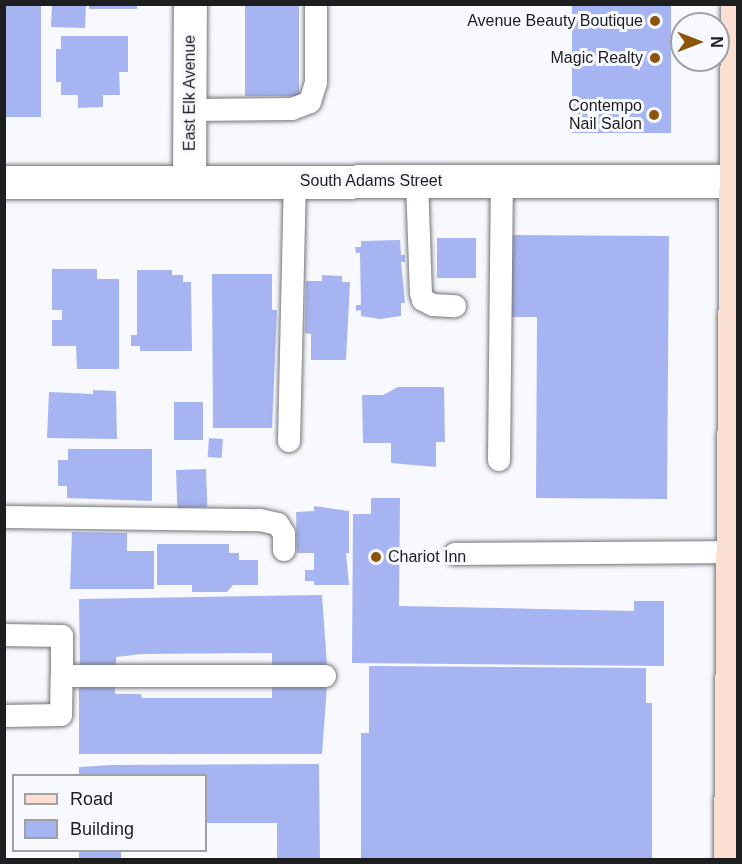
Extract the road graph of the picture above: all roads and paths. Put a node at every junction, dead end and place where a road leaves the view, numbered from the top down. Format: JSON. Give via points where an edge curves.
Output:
{"nodes":[{"id":1,"x":190,"y":4,"type":"edge"},
{"id":2,"x":316,"y":4,"type":"edge"},
{"id":3,"x":737,"y":4,"type":"edge"},
{"id":4,"x":190,"y":110,"type":"junction"},
{"id":5,"x":189,"y":181,"type":"junction"},
{"id":6,"x":295,"y":181,"type":"junction"},
{"id":7,"x":417,"y":181,"type":"junction"},
{"id":8,"x":502,"y":181,"type":"junction"},
{"id":9,"x":736,"y":181,"type":"edge"},
{"id":10,"x":4,"y":182,"type":"edge"},
{"id":11,"x":736,"y":296,"type":"edge"},
{"id":12,"x":455,"y":306,"type":"dead end"},
{"id":13,"x":736,"y":398,"type":"edge"},
{"id":14,"x":289,"y":441,"type":"dead end"},
{"id":15,"x":499,"y":460,"type":"dead end"},
{"id":16,"x":736,"y":489,"type":"edge"},
{"id":17,"x":4,"y":517,"type":"edge"},
{"id":18,"x":284,"y":550,"type":"dead end"},
{"id":19,"x":733,"y":552,"type":"junction"},
{"id":20,"x":455,"y":554,"type":"dead end"},
{"id":21,"x":735,"y":610,"type":"edge"},
{"id":22,"x":4,"y":635,"type":"edge"},
{"id":23,"x":62,"y":676,"type":"junction"},
{"id":24,"x":325,"y":676,"type":"dead end"},
{"id":25,"x":4,"y":716,"type":"edge"},
{"id":26,"x":730,"y":860,"type":"edge"}],
"edges":[{"from":1,"to":4,"type":"street","name":"East Elk Avenue"},
{"from":2,"to":4,"type":"lane","via":[[316,82],[310,102],[292,109]]},
{"from":3,"to":9,"type":"main road"},
{"from":4,"to":5,"type":"street","name":"East Elk Avenue"},
{"from":5,"to":6,"type":"street","name":"South Adams Street"},
{"from":5,"to":10,"type":"street","name":"South Adams Street"},
{"from":6,"to":7,"type":"street","name":"South Adams Street"},
{"from":6,"to":14,"type":"lane"},
{"from":7,"to":8,"type":"street","name":"South Adams Street"},
{"from":7,"to":12,"type":"lane","via":[[423,300],[433,305]]},
{"from":8,"to":9,"type":"street","name":"South Adams Street"},
{"from":8,"to":15,"type":"lane"},
{"from":9,"to":11,"type":"main road"},
{"from":11,"to":13,"type":"main road"},
{"from":13,"to":16,"type":"main road"},
{"from":16,"to":19,"type":"main road"},
{"from":17,"to":18,"type":"lane","via":[[260,520],[278,524],[284,534]]},
{"from":19,"to":20,"type":"lane"},
{"from":19,"to":21,"type":"main road"},
{"from":21,"to":26,"type":"main road"},
{"from":22,"to":23,"type":"lane","via":[[62,636]]},
{"from":23,"to":24,"type":"lane"},
{"from":23,"to":25,"type":"lane","via":[[61,715]]}]}
